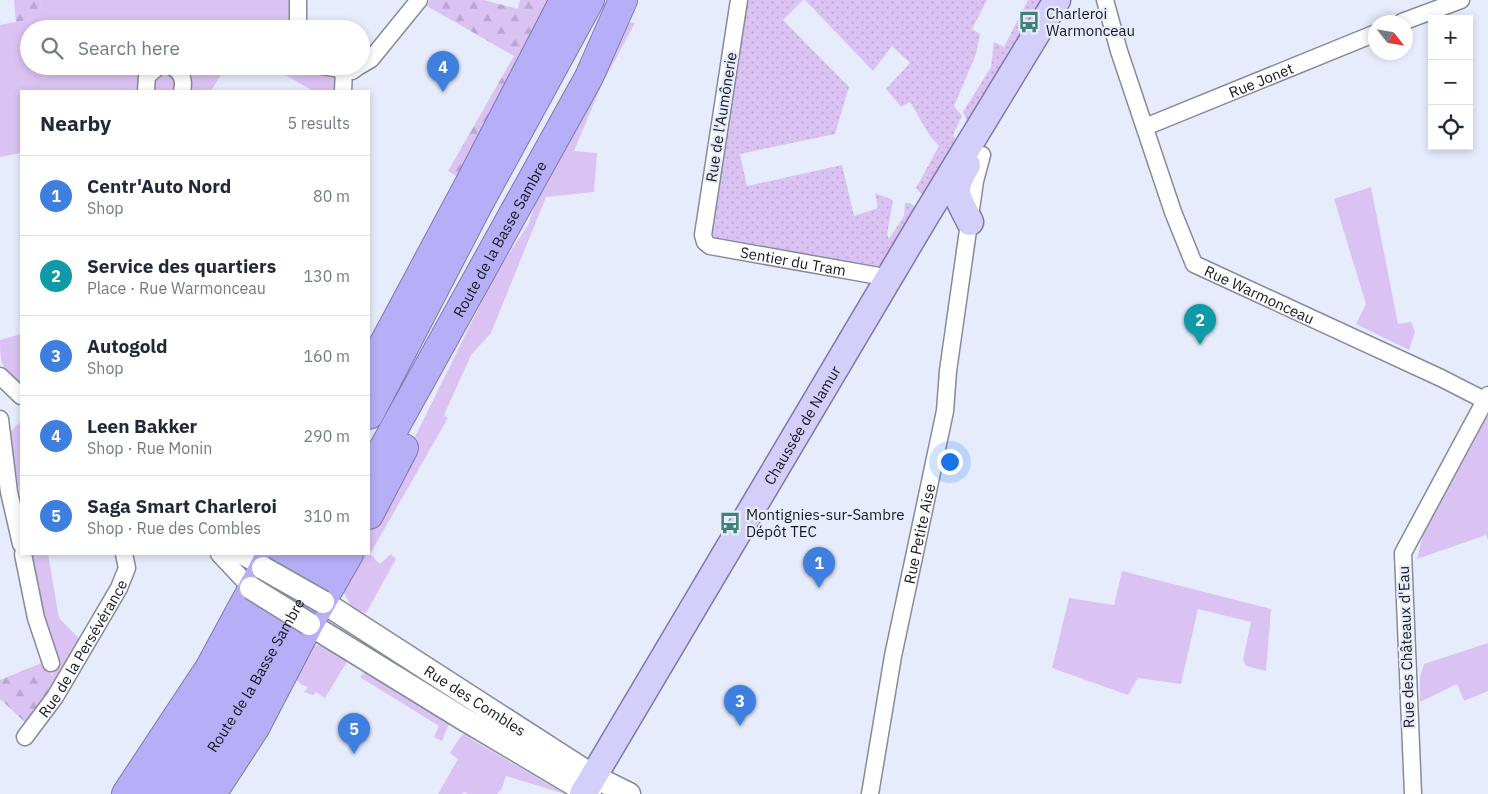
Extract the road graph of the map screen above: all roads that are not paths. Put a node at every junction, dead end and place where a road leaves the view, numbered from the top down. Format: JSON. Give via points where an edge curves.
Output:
{"nodes":[{"id":1,"x":298,"y":0,"type":"edge"},
{"id":2,"x":419,"y":0,"type":"edge"},
{"id":3,"x":564,"y":0,"type":"edge"},
{"id":4,"x":573,"y":0,"type":"edge"},
{"id":5,"x":590,"y":0,"type":"edge"},
{"id":6,"x":624,"y":0,"type":"edge"},
{"id":7,"x":635,"y":0,"type":"edge"},
{"id":8,"x":739,"y":0,"type":"edge"},
{"id":9,"x":1058,"y":0,"type":"edge"},
{"id":10,"x":1066,"y":0,"type":"edge"},
{"id":11,"x":1075,"y":0,"type":"edge"},
{"id":12,"x":1462,"y":0,"type":"edge"},
{"id":13,"x":1105,"y":3,"type":"edge"},
{"id":14,"x":1413,"y":18,"type":"edge"},
{"id":15,"x":298,"y":20,"type":"edge"},
{"id":16,"x":611,"y":30,"type":"junction"},
{"id":17,"x":547,"y":34,"type":"junction"},
{"id":18,"x":1368,"y":35,"type":"edge"},
{"id":19,"x":370,"y":60,"type":"edge"},
{"id":20,"x":148,"y":75,"type":"edge"},
{"id":21,"x":180,"y":75,"type":"edge"},
{"id":22,"x":351,"y":75,"type":"edge"},
{"id":23,"x":146,"y":90,"type":"edge"},
{"id":24,"x":182,"y":90,"type":"edge"},
{"id":25,"x":344,"y":90,"type":"edge"},
{"id":26,"x":512,"y":102,"type":"junction"},
{"id":27,"x":992,"y":123,"type":"junction"},
{"id":28,"x":1145,"y":127,"type":"junction"},
{"id":29,"x":548,"y":150,"type":"junction"},
{"id":30,"x":982,"y":155,"type":"junction"},
{"id":31,"x":957,"y":195,"type":"junction"},
{"id":32,"x":477,"y":206,"type":"junction"},
{"id":33,"x":970,"y":222,"type":"junction"},
{"id":34,"x":703,"y":235,"type":"joint"},
{"id":35,"x":890,"y":278,"type":"junction"},
{"id":36,"x":370,"y":369,"type":"edge"},
{"id":37,"x":0,"y":376,"type":"edge"},
{"id":38,"x":20,"y":395,"type":"edge"},
{"id":39,"x":1486,"y":399,"type":"edge"},
{"id":40,"x":370,"y":413,"type":"edge"},
{"id":41,"x":0,"y":419,"type":"edge"},
{"id":42,"x":370,"y":472,"type":"edge"},
{"id":43,"x":4,"y":493,"type":"edge"},
{"id":44,"x":370,"y":513,"type":"edge"},
{"id":45,"x":20,"y":541,"type":"edge"},
{"id":46,"x":24,"y":555,"type":"edge"},
{"id":47,"x":124,"y":555,"type":"edge"},
{"id":48,"x":222,"y":555,"type":"edge"},
{"id":49,"x":239,"y":555,"type":"edge"},
{"id":50,"x":295,"y":555,"type":"edge"},
{"id":51,"x":324,"y":555,"type":"edge"},
{"id":52,"x":348,"y":555,"type":"edge"},
{"id":53,"x":261,"y":570,"type":"edge"},
{"id":54,"x":707,"y":586,"type":"junction"},
{"id":55,"x":316,"y":613,"type":"junction"},
{"id":56,"x":51,"y":663,"type":"dead end"},
{"id":57,"x":649,"y":715,"type":"junction"},
{"id":58,"x":25,"y":737,"type":"dead end"},
{"id":59,"x":599,"y":790,"type":"edge"},
{"id":60,"x":126,"y":794,"type":"edge"},
{"id":61,"x":154,"y":794,"type":"edge"},
{"id":62,"x":182,"y":794,"type":"edge"},
{"id":63,"x":212,"y":794,"type":"edge"},
{"id":64,"x":870,"y":794,"type":"edge"},
{"id":65,"x":1412,"y":794,"type":"edge"}],
"edges":[{"from":1,"to":15,"type":"street"},
{"from":2,"to":19,"type":"street"},
{"from":3,"to":17,"type":"highway"},
{"from":4,"to":17,"type":"highway"},
{"from":5,"to":32,"type":"highway","name":"Route de la Basse Sambre"},
{"from":6,"to":16,"type":"highway","name":"Route de la Basse Sambre"},
{"from":7,"to":16,"type":"highway"},
{"from":8,"to":34,"type":"street","name":"Rue de l'Aumônerie"},
{"from":9,"to":27,"type":"main road","name":"Chaussée de Namur"},
{"from":10,"to":27,"type":"main road","name":"Chaussée de Namur"},
{"from":11,"to":27,"type":"main road","name":"Chaussée de Namur"},
{"from":12,"to":14,"type":"street"},
{"from":13,"to":28,"type":"street","name":"Rue Warmonceau"},
{"from":16,"to":29,"type":"highway","name":"Route de la Basse Sambre"},
{"from":17,"to":26,"type":"highway"},
{"from":18,"to":28,"type":"street","name":"Rue Jonet"},
{"from":20,"to":23,"type":"street"},
{"from":21,"to":24,"type":"street"},
{"from":22,"to":25,"type":"street"},
{"from":26,"to":32,"type":"highway"},
{"from":26,"to":36,"type":"highway"},
{"from":27,"to":30,"type":"main road","name":"Chaussée de Namur"},
{"from":27,"to":31,"type":"main road","name":"Chaussée de Namur","via":[[957,181]]},
{"from":27,"to":35,"type":"main road","name":"Chaussée de Namur"},
{"from":28,"to":39,"type":"street","name":"Rue Warmonceau","via":[[1194,264]]},
{"from":29,"to":42,"type":"highway","name":"Route de la Basse Sambre"},
{"from":29,"to":44,"type":"highway","via":[[516,236]]},
{"from":30,"to":31,"type":"main road","name":"Chaussée de Namur"},
{"from":30,"to":33,"type":"street","name":"Rue Petite Aise"},
{"from":31,"to":33,"type":"main road"},
{"from":31,"to":57,"type":"main road","name":"Chaussée de Namur"},
{"from":32,"to":40,"type":"highway","name":"Route de la Basse Sambre"},
{"from":33,"to":64,"type":"street","name":"Rue Petite Aise","via":[[943,420],[893,656]]},
{"from":34,"to":35,"type":"street","name":"Sentier du Tram","via":[[710,246]]},
{"from":35,"to":54,"type":"main road","name":"Chaussée de Namur"},
{"from":37,"to":38,"type":"street"},
{"from":39,"to":65,"type":"street","name":"Rue des Châteaux d'Eau","via":[[1402,553]]},
{"from":41,"to":43,"type":"street"},
{"from":43,"to":45,"type":"street"},
{"from":46,"to":56,"type":"street","via":[[36,618]]},
{"from":47,"to":58,"type":"street","name":"Rue de la Persévérance","via":[[127,568],[119,588],[55,698]]},
{"from":48,"to":53,"type":"street"},
{"from":49,"to":53,"type":"street"},
{"from":50,"to":61,"type":"highway","name":"Route de la Basse Sambre","via":[[182,757]]},
{"from":51,"to":62,"type":"highway","name":"Route de la Basse Sambre","via":[[248,692]]},
{"from":52,"to":55,"type":"highway"},
{"from":53,"to":55,"type":"main road","name":"Rue des Combles","bridge":true},
{"from":53,"to":60,"type":"highway","via":[[210,667]]},
{"from":54,"to":57,"type":"main road","via":[[708,597],[659,681]]},
{"from":54,"to":59,"type":"main road","name":"Chaussée de Namur"},
{"from":55,"to":59,"type":"main road","name":"Rue des Combles"},
{"from":55,"to":63,"type":"highway","via":[[256,728]]},
{"from":57,"to":59,"type":"main road","name":"Chaussée de Namur"}]}
